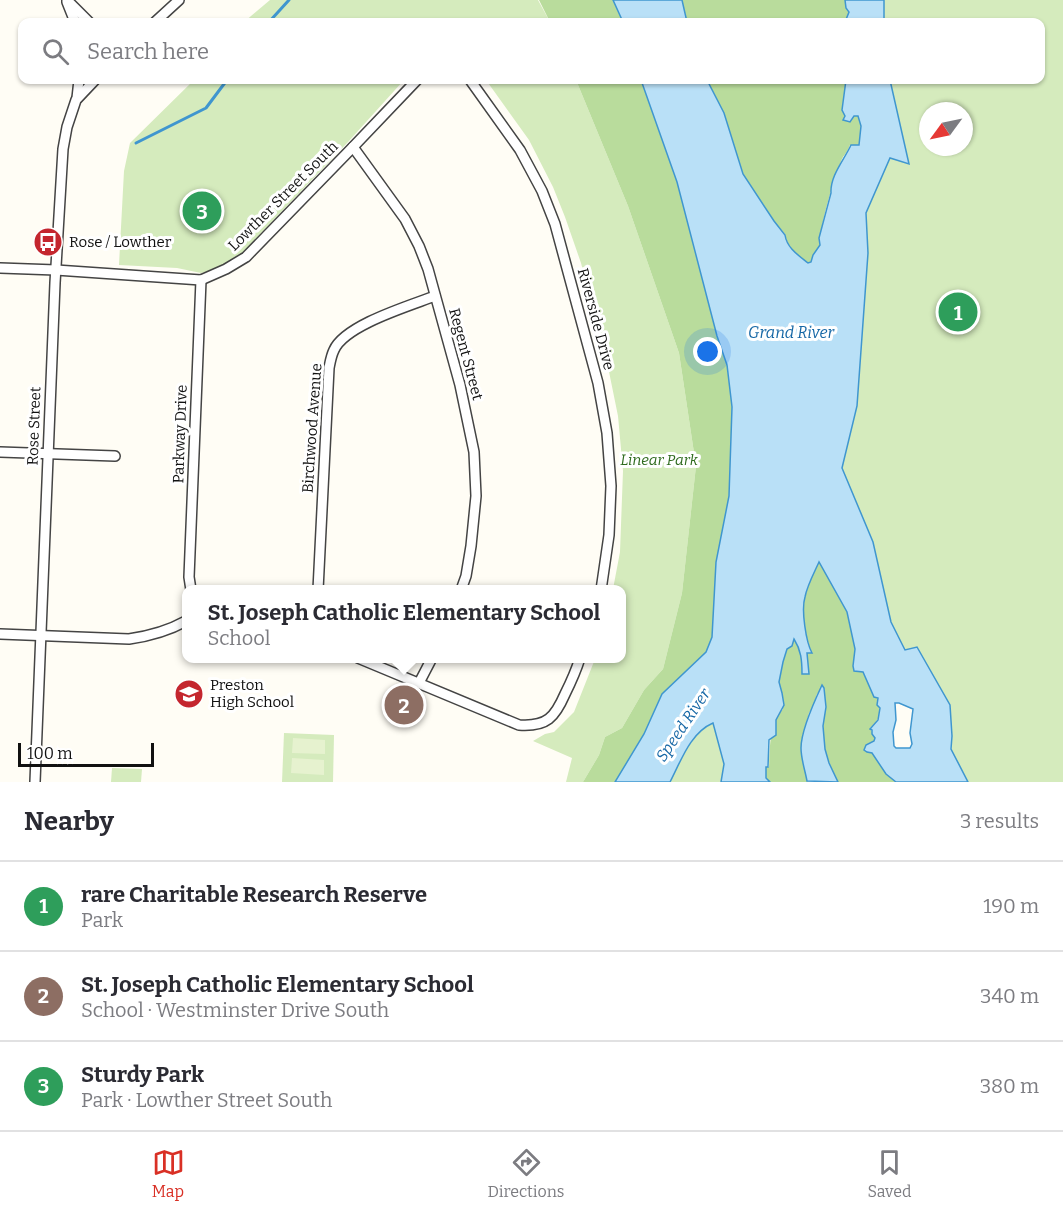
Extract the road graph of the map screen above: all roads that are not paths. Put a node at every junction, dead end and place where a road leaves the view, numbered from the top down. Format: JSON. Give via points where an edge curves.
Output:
{"nodes":[{"id":1,"x":66,"y":0,"type":"edge"},
{"id":2,"x":179,"y":0,"type":"edge"},
{"id":3,"x":73,"y":18,"type":"edge"},
{"id":4,"x":85,"y":18,"type":"edge"},
{"id":5,"x":160,"y":18,"type":"edge"},
{"id":6,"x":78,"y":84,"type":"edge"},
{"id":7,"x":91,"y":84,"type":"edge"},
{"id":8,"x":413,"y":84,"type":"edge"},
{"id":9,"x":473,"y":84,"type":"edge"},
{"id":10,"x":76,"y":100,"type":"junction"},
{"id":11,"x":353,"y":147,"type":"junction"},
{"id":12,"x":0,"y":268,"type":"edge"},
{"id":13,"x":56,"y":270,"type":"junction"},
{"id":14,"x":201,"y":280,"type":"junction"},
{"id":15,"x":435,"y":296,"type":"junction"},
{"id":16,"x":0,"y":452,"type":"edge"},
{"id":17,"x":48,"y":454,"type":"junction"},
{"id":18,"x":115,"y":456,"type":"dead end"},
{"id":19,"x":190,"y":585,"type":"edge"},
{"id":20,"x":318,"y":585,"type":"edge"},
{"id":21,"x":463,"y":585,"type":"edge"},
{"id":22,"x":602,"y":585,"type":"edge"},
{"id":23,"x":182,"y":623,"type":"edge"},
{"id":24,"x":0,"y":634,"type":"edge"},
{"id":25,"x":41,"y":635,"type":"junction"},
{"id":26,"x":370,"y":663,"type":"edge"},
{"id":27,"x":429,"y":663,"type":"edge"},
{"id":28,"x":578,"y":663,"type":"edge"},
{"id":29,"x":419,"y":683,"type":"junction"},
{"id":30,"x":35,"y":782,"type":"edge"}],
"edges":[{"from":1,"to":3,"type":"street"},
{"from":1,"to":4,"type":"street"},
{"from":2,"to":5,"type":"street"},
{"from":6,"to":10,"type":"street"},
{"from":7,"to":10,"type":"street","name":"Rose Street"},
{"from":8,"to":11,"type":"street","name":"Lowther Street South"},
{"from":9,"to":22,"type":"street","name":"Riverside Drive","via":[[520,150],[542,191],[555,224],[598,383],[608,433],[611,486]]},
{"from":10,"to":13,"type":"street","name":"Rose Street","via":[[63,149]]},
{"from":11,"to":14,"type":"street","name":"Lowther Street South","via":[[246,256]]},
{"from":11,"to":15,"type":"street","name":"Regent Street","via":[[405,219],[428,269]]},
{"from":12,"to":13,"type":"street","name":"Lowther Street South"},
{"from":13,"to":14,"type":"street","name":"Lowther Street South"},
{"from":13,"to":17,"type":"street","name":"Rose Street"},
{"from":14,"to":19,"type":"street","name":"Parkway Drive"},
{"from":15,"to":20,"type":"street","name":"Birchwood Avenue","via":[[363,325],[346,334],[334,349],[329,368]]},
{"from":15,"to":21,"type":"street","name":"Regent Street","via":[[474,452],[476,496]]},
{"from":16,"to":17,"type":"street"},
{"from":17,"to":18,"type":"street"},
{"from":17,"to":25,"type":"street","name":"Rose Street"},
{"from":23,"to":25,"type":"street","via":[[166,631],[129,639]]},
{"from":24,"to":25,"type":"street"},
{"from":25,"to":30,"type":"street","name":"Rose Street"},
{"from":26,"to":29,"type":"street"},
{"from":27,"to":29,"type":"street"},
{"from":28,"to":29,"type":"street","via":[[558,710],[531,726],[519,725]]}]}
